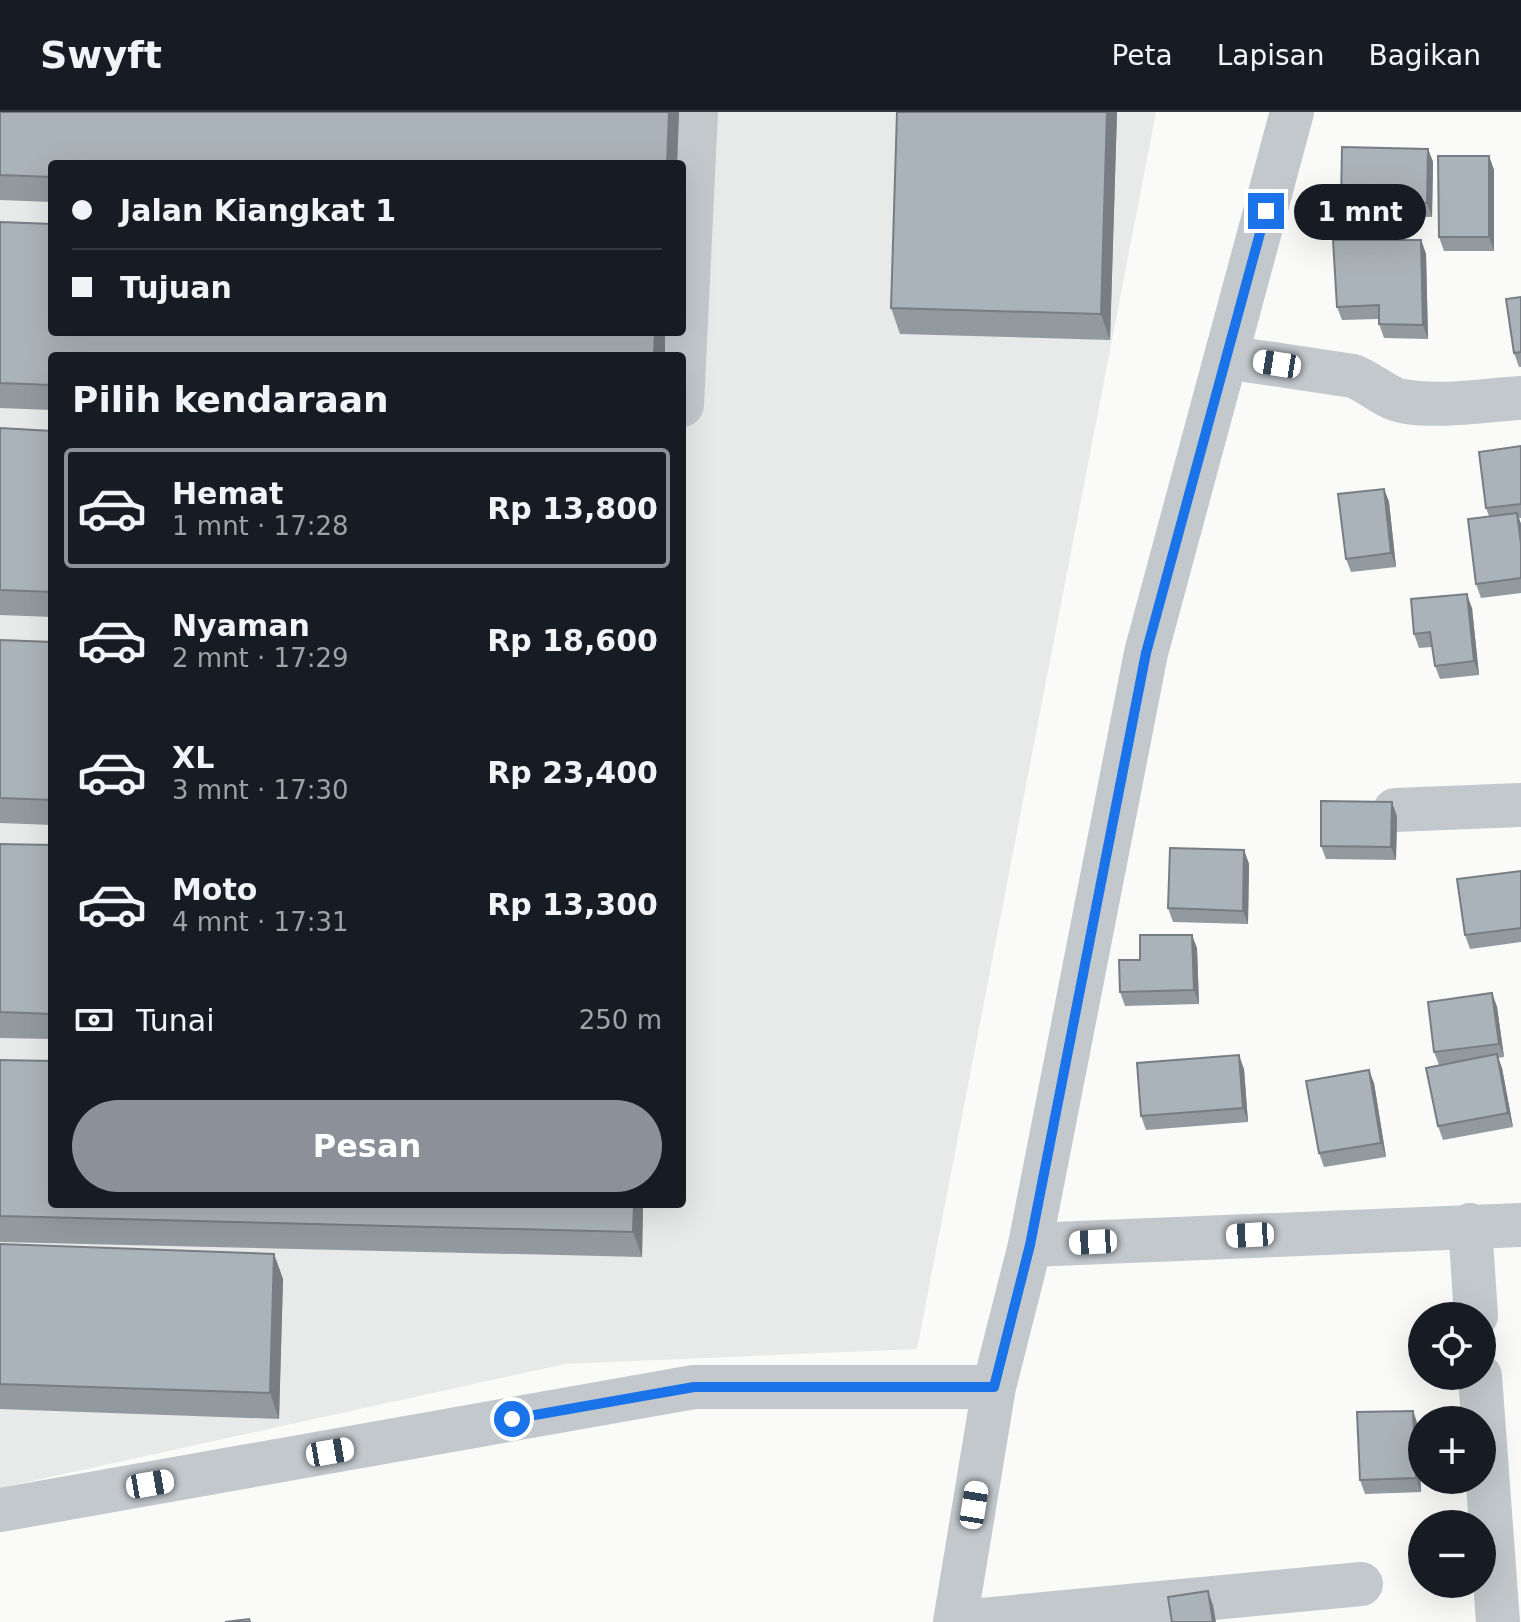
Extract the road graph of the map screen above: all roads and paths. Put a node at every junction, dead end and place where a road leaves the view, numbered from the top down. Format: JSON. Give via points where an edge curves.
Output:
{"nodes":[{"id":1,"x":696,"y":112,"type":"edge"},
{"id":2,"x":1292,"y":112,"type":"edge"},
{"id":3,"x":686,"y":321,"type":"edge"},
{"id":4,"x":1226,"y":357,"type":"junction"},
{"id":5,"x":1521,"y":398,"type":"edge"},
{"id":6,"x":1521,"y":805,"type":"edge"},
{"id":7,"x":1395,"y":810,"type":"edge"},
{"id":8,"x":1470,"y":1225,"type":"junction"},
{"id":9,"x":1521,"y":1225,"type":"edge"},
{"id":10,"x":1030,"y":1245,"type":"junction"},
{"id":11,"x":1475,"y":1302,"type":"edge"},
{"id":12,"x":994,"y":1387,"type":"junction"},
{"id":13,"x":1481,"y":1390,"type":"edge"},
{"id":14,"x":0,"y":1510,"type":"edge"},
{"id":15,"x":1361,"y":1584,"type":"dead end"},
{"id":16,"x":958,"y":1622,"type":"edge"},
{"id":17,"x":1498,"y":1622,"type":"edge"}],
"edges":[{"from":1,"to":3,"type":"street"},
{"from":2,"to":4,"type":"street"},
{"from":4,"to":5,"type":"street","via":[[1353,376],[1400,401]]},
{"from":4,"to":10,"type":"street","via":[[1146,653]]},
{"from":6,"to":7,"type":"street"},
{"from":8,"to":9,"type":"street"},
{"from":8,"to":10,"type":"street"},
{"from":8,"to":11,"type":"street"},
{"from":10,"to":12,"type":"street"},
{"from":12,"to":14,"type":"street","via":[[694,1387]]},
{"from":12,"to":16,"type":"street"},
{"from":13,"to":17,"type":"street"},
{"from":15,"to":16,"type":"street"}]}
